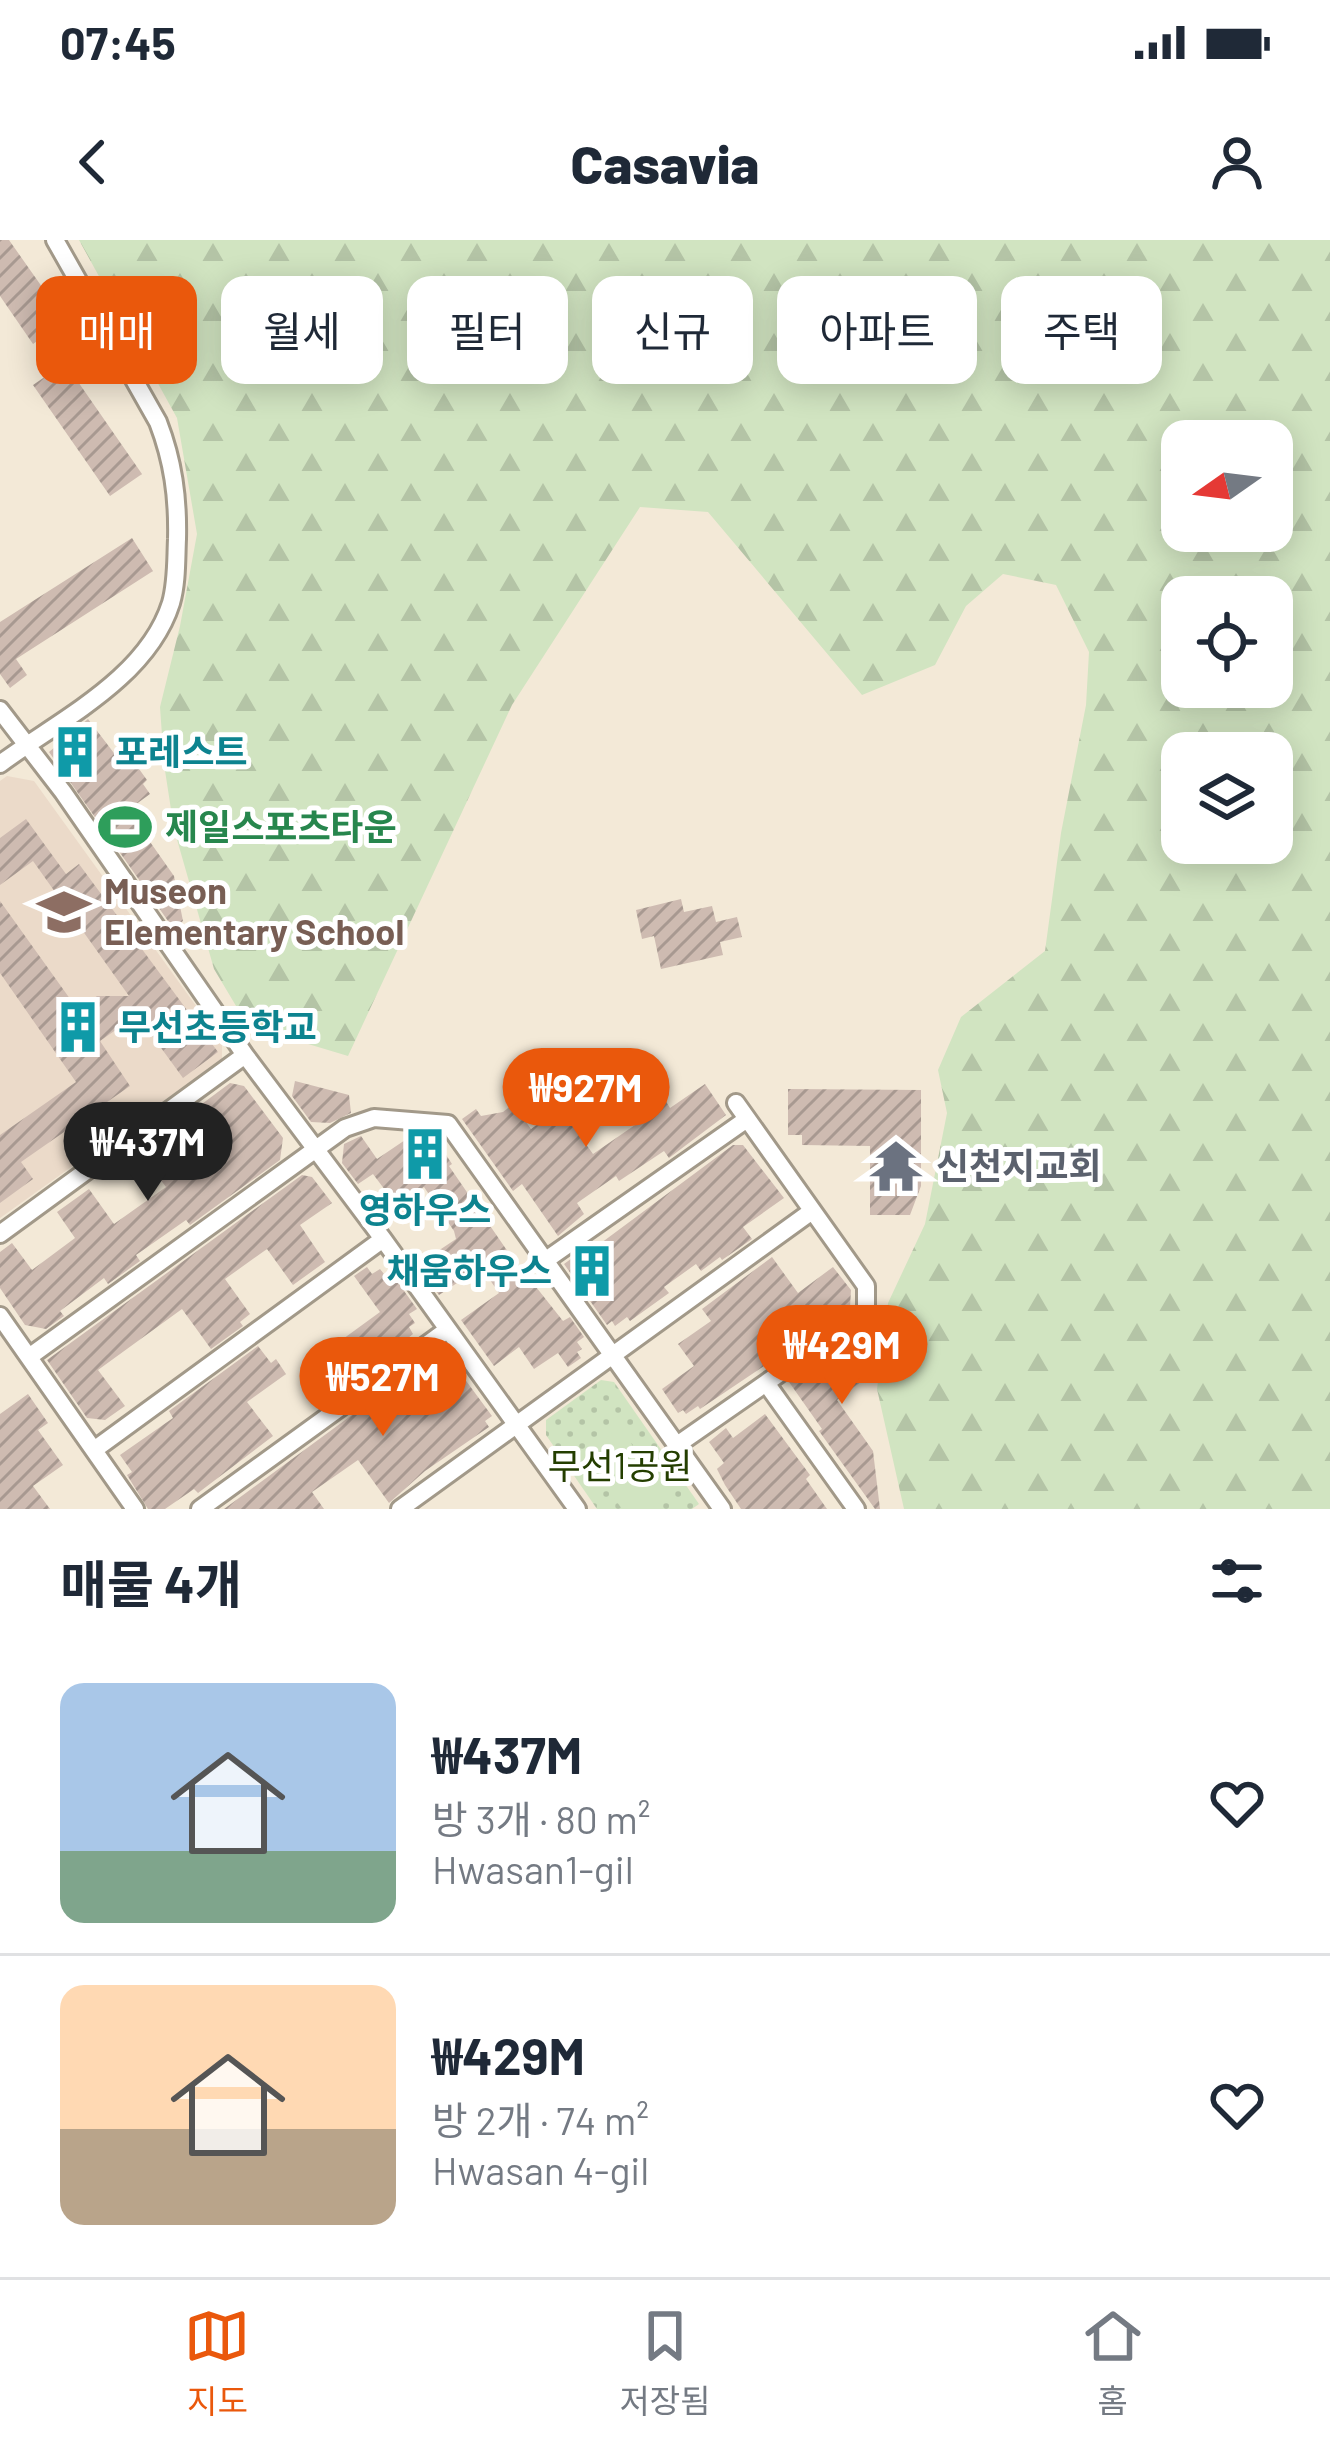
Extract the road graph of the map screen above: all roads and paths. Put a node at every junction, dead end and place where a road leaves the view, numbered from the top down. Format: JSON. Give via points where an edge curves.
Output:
{"nodes":[{"id":1,"x":56,"y":240,"type":"edge"},
{"id":2,"x":0,"y":710,"type":"edge"},
{"id":3,"x":25,"y":746,"type":"junction"},
{"id":4,"x":0,"y":764,"type":"edge"},
{"id":5,"x":244,"y":1055,"type":"junction"},
{"id":6,"x":316,"y":1148,"type":"junction"},
{"id":7,"x":812,"y":1210,"type":"junction"},
{"id":8,"x":0,"y":1234,"type":"edge"},
{"id":9,"x":383,"y":1239,"type":"junction"},
{"id":10,"x":546,"y":1260,"type":"junction"},
{"id":11,"x":0,"y":1316,"type":"edge"},
{"id":12,"x":447,"y":1330,"type":"junction"},
{"id":13,"x":614,"y":1356,"type":"junction"},
{"id":14,"x":29,"y":1357,"type":"junction"},
{"id":15,"x":766,"y":1383,"type":"junction"},
{"id":16,"x":517,"y":1425,"type":"junction"},
{"id":17,"x":677,"y":1445,"type":"junction"},
{"id":18,"x":94,"y":1450,"type":"junction"},
{"id":19,"x":135,"y":1509,"type":"edge"},
{"id":20,"x":200,"y":1509,"type":"edge"},
{"id":21,"x":400,"y":1509,"type":"edge"},
{"id":22,"x":577,"y":1509,"type":"edge"},
{"id":23,"x":722,"y":1509,"type":"edge"},
{"id":24,"x":856,"y":1509,"type":"edge"}],
"edges":[{"from":1,"to":3,"type":"street","via":[[169,450],[176,575],[165,618],[139,657]]},
{"from":2,"to":3,"type":"street"},
{"from":3,"to":4,"type":"street"},
{"from":3,"to":5,"type":"street"},
{"from":5,"to":6,"type":"street"},
{"from":5,"to":8,"type":"street"},
{"from":6,"to":9,"type":"street"},
{"from":6,"to":10,"type":"street","via":[[362,1119],[448,1124]]},
{"from":6,"to":14,"type":"street"},
{"from":7,"to":10,"type":"street","via":[[741,1111]]},
{"from":7,"to":13,"type":"street"},
{"from":7,"to":15,"type":"street","via":[[866,1286],[866,1312]]},
{"from":9,"to":12,"type":"street"},
{"from":9,"to":18,"type":"street"},
{"from":10,"to":13,"type":"street"},
{"from":11,"to":14,"type":"street"},
{"from":12,"to":16,"type":"street"},
{"from":12,"to":20,"type":"street"},
{"from":13,"to":16,"type":"street"},
{"from":13,"to":17,"type":"street"},
{"from":14,"to":18,"type":"street"},
{"from":15,"to":17,"type":"street"},
{"from":15,"to":24,"type":"street"},
{"from":16,"to":21,"type":"street"},
{"from":16,"to":22,"type":"street"},
{"from":17,"to":23,"type":"street"},
{"from":18,"to":19,"type":"street"}]}
